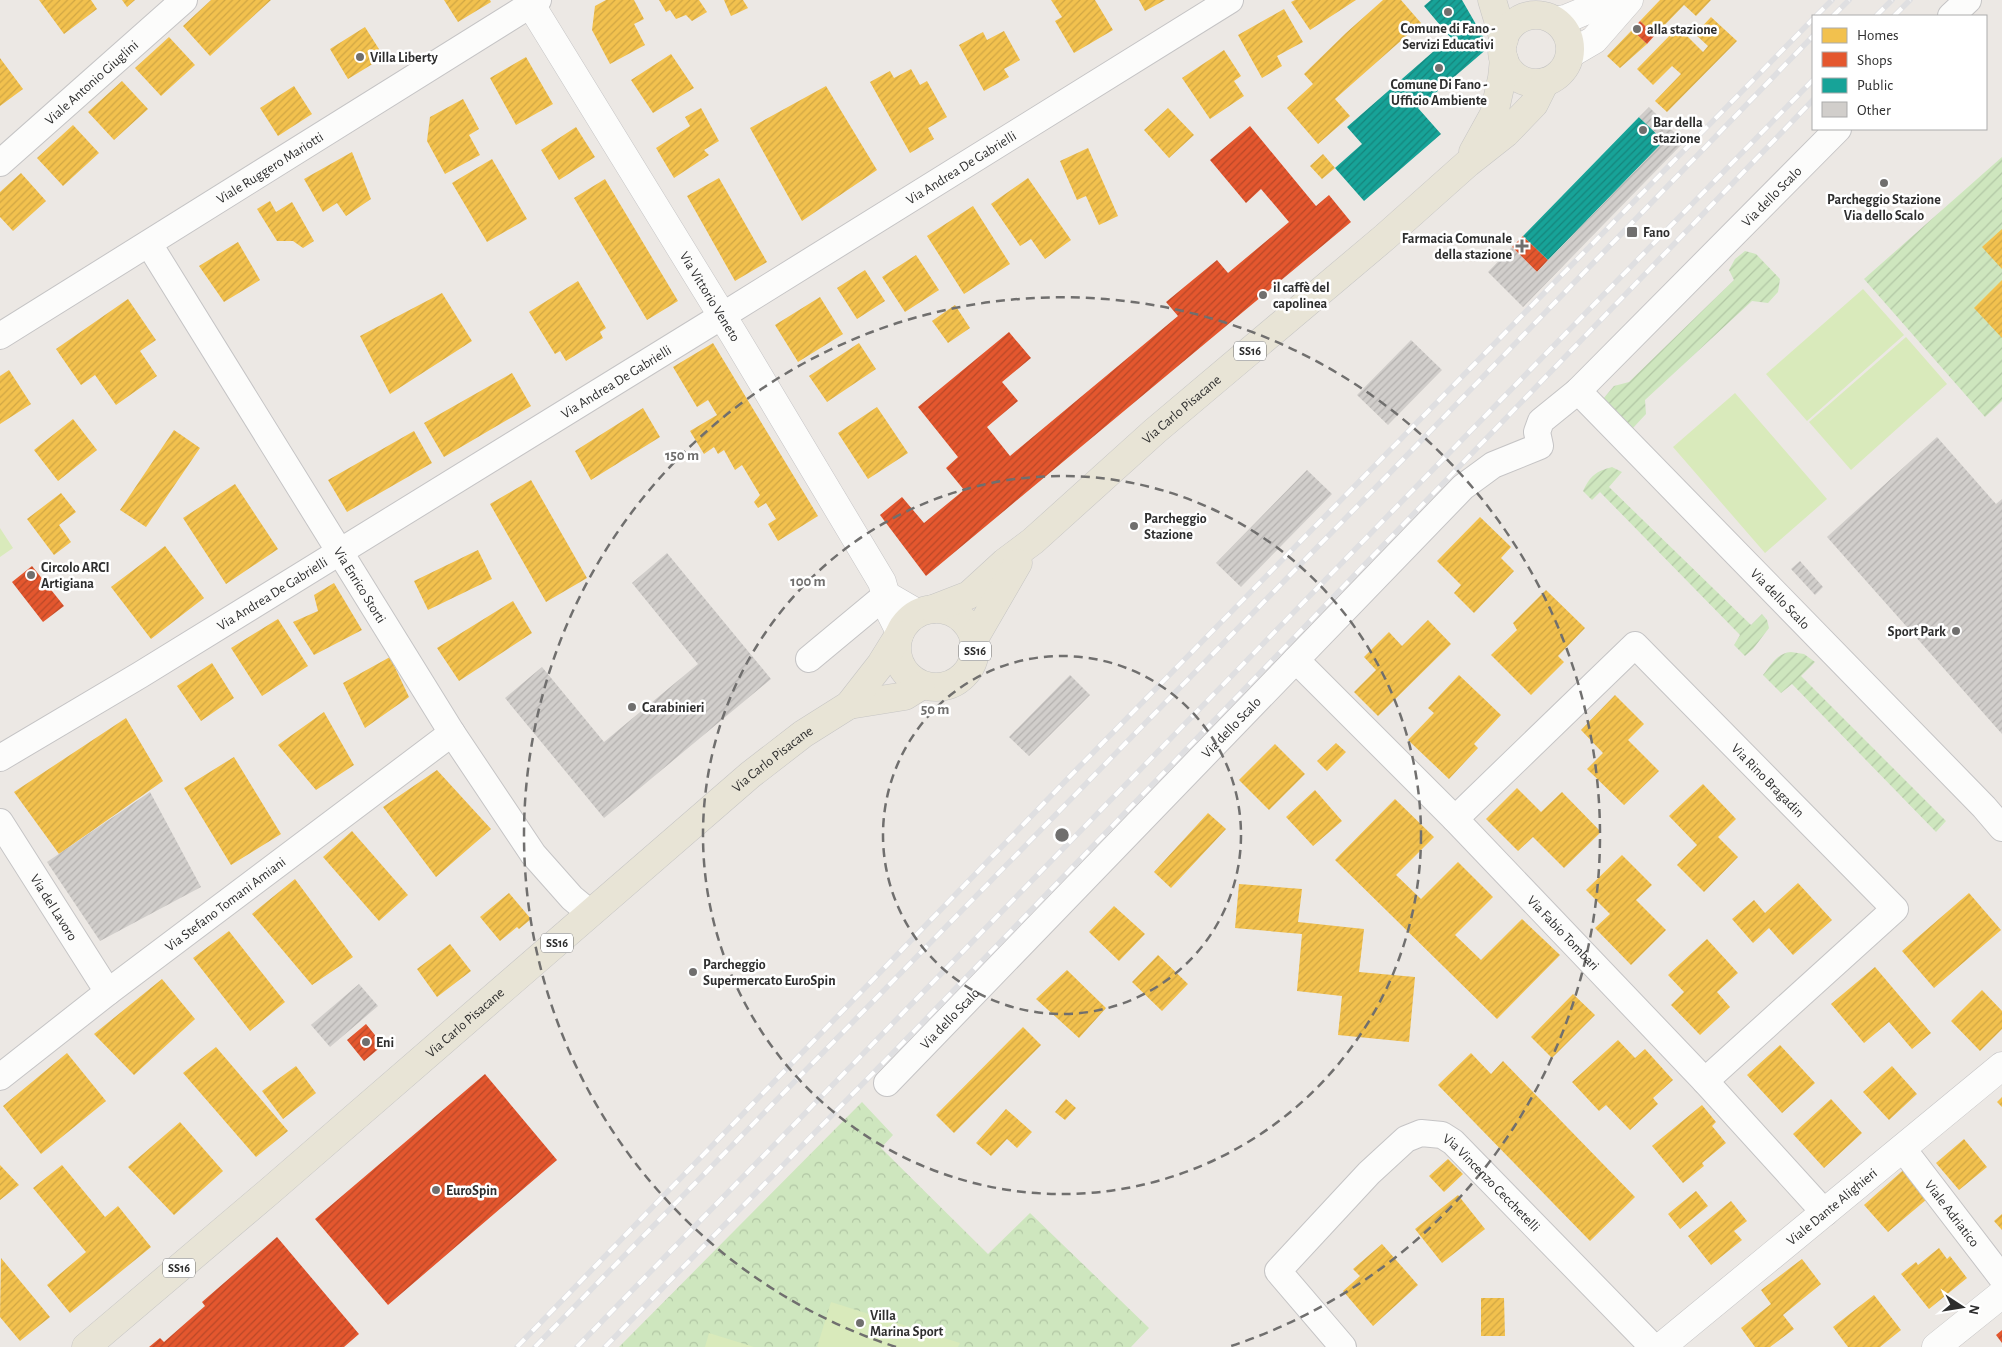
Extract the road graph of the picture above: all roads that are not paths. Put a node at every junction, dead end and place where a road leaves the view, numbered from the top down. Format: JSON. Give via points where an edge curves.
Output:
{"nodes":[{"id":1,"x":184,"y":0,"type":"edge"},
{"id":2,"x":1230,"y":0,"type":"edge"},
{"id":3,"x":1492,"y":0,"type":"edge"},
{"id":4,"x":1611,"y":0,"type":"edge"},
{"id":5,"x":1629,"y":0,"type":"edge"},
{"id":6,"x":1968,"y":0,"type":"edge"},
{"id":7,"x":532,"y":2,"type":"edge"},
{"id":8,"x":1539,"y":12,"type":"edge"},
{"id":9,"x":1952,"y":15,"type":"edge"},
{"id":10,"x":1504,"y":49,"type":"junction"},
{"id":11,"x":1570,"y":54,"type":"junction"},
{"id":12,"x":1545,"y":82,"type":"junction"},
{"id":13,"x":1837,"y":130,"type":"edge"},
{"id":14,"x":1468,"y":162,"type":"junction"},
{"id":15,"x":0,"y":163,"type":"edge"},
{"id":16,"x":149,"y":244,"type":"junction"},
{"id":17,"x":722,"y":316,"type":"junction"},
{"id":18,"x":0,"y":336,"type":"edge"},
{"id":19,"x":1578,"y":391,"type":"junction"},
{"id":20,"x":1033,"y":541,"type":"junction"},
{"id":21,"x":340,"y":551,"type":"junction"},
{"id":22,"x":886,"y":595,"type":"junction"},
{"id":23,"x":912,"y":622,"type":"junction"},
{"id":24,"x":974,"y":639,"type":"junction"},
{"id":25,"x":809,"y":659,"type":"dead end"},
{"id":26,"x":1296,"y":660,"type":"junction"},
{"id":27,"x":921,"y":686,"type":"junction"},
{"id":28,"x":849,"y":705,"type":"junction"},
{"id":29,"x":452,"y":733,"type":"junction"},
{"id":30,"x":0,"y":758,"type":"edge"},
{"id":31,"x":1455,"y":818,"type":"junction"},
{"id":32,"x":0,"y":822,"type":"edge"},
{"id":33,"x":2002,"y":828,"type":"edge"},
{"id":34,"x":590,"y":913,"type":"junction"},
{"id":35,"x":108,"y":992,"type":"junction"},
{"id":36,"x":2002,"y":1066,"type":"edge"},
{"id":37,"x":0,"y":1077,"type":"edge"},
{"id":38,"x":1705,"y":1081,"type":"junction"},
{"id":39,"x":886,"y":1083,"type":"dead end"},
{"id":40,"x":1903,"y":1149,"type":"junction"},
{"id":41,"x":1825,"y":1213,"type":"junction"},
{"id":42,"x":2002,"y":1278,"type":"edge"},
{"id":43,"x":2002,"y":1294,"type":"edge"},
{"id":44,"x":86,"y":1347,"type":"edge"},
{"id":45,"x":1343,"y":1347,"type":"edge"},
{"id":46,"x":1653,"y":1347,"type":"edge"},
{"id":47,"x":1661,"y":1347,"type":"edge"},
{"id":48,"x":1936,"y":1347,"type":"edge"}],
"edges":[{"from":1,"to":15,"type":"street","name":"Viale Antonio Giuglini"},
{"from":2,"to":17,"type":"street","name":"Via Andrea De Gabrielli"},
{"from":3,"to":10,"type":"main road"},
{"from":4,"to":8,"type":"street","via":[[1568,18]]},
{"from":5,"to":11,"type":"street","via":[[1594,40]]},
{"from":6,"to":9,"type":"street"},
{"from":7,"to":16,"type":"street","name":"Viale Ruggero Mariotti"},
{"from":7,"to":17,"type":"street","name":"Via Vittorio Veneto"},
{"from":8,"to":10,"type":"main road","via":[[1521,19],[1507,31]]},
{"from":8,"to":11,"type":"main road","via":[[1568,35]]},
{"from":10,"to":12,"type":"main road","via":[[1508,68],[1515,75],[1524,81]]},
{"from":10,"to":14,"type":"main road","via":[[1500,93],[1494,114]]},
{"from":11,"to":12,"type":"main road","via":[[1562,72]]},
{"from":12,"to":14,"type":"main road","via":[[1534,104],[1506,133]]},
{"from":13,"to":19,"type":"street","name":"Via dello Scalo"},
{"from":14,"to":20,"type":"main road","name":"Via Carlo Pisacane","number":"SS16","via":[[1385,237],[1154,431]]},
{"from":16,"to":18,"type":"street","name":"Viale Ruggero Mariotti"},
{"from":16,"to":21,"type":"street","name":"Via Enrico Storti"},
{"from":17,"to":21,"type":"street","name":"Via Andrea De Gabrielli"},
{"from":17,"to":22,"type":"street","name":"Via Vittorio Veneto","via":[[882,582]]},
{"from":19,"to":26,"type":"street","name":"Via dello Scalo","via":[[1542,421],[1537,432],[1540,446],[1492,465],[1463,487]]},
{"from":19,"to":33,"type":"street","name":"Via dello Scalo"},
{"from":20,"to":23,"type":"main road","name":"Via Carlo Pisacane","number":"SS16","via":[[969,595]]},
{"from":20,"to":24,"type":"main road","name":"Via Carlo Pisacane","number":"SS16","via":[[1012,571]]},
{"from":21,"to":29,"type":"street","name":"Via Enrico Storti"},
{"from":21,"to":30,"type":"street","name":"Via Andrea De Gabrielli"},
{"from":22,"to":23,"type":"street"},
{"from":22,"to":25,"type":"street"},
{"from":23,"to":24,"type":"main road","number":"SS16","via":[[944,609],[963,620]]},
{"from":23,"to":27,"type":"main road","via":[[897,646],[898,657],[908,676]]},
{"from":23,"to":28,"type":"main road","name":"Via Carlo Pisacane","number":"SS16"},
{"from":24,"to":27,"type":"main road","name":"Via Carlo Pisacane","number":"SS16","via":[[973,661],[960,679],[939,687]]},
{"from":26,"to":31,"type":"street","name":"Via Fabio Tombari"},
{"from":26,"to":39,"type":"street","name":"Via dello Scalo"},
{"from":27,"to":28,"type":"main road","name":"Via Carlo Pisacane","number":"SS16","via":[[905,696]]},
{"from":28,"to":34,"type":"main road","name":"Via Carlo Pisacane","number":"SS16","via":[[803,734],[750,775]]},
{"from":29,"to":34,"type":"street","name":"Via Enrico Storti","via":[[533,854],[572,898]]},
{"from":29,"to":35,"type":"street","name":"Via Stefano Tomani Amiani"},
{"from":31,"to":38,"type":"street","name":"Via Fabio Tombari"},
{"from":31,"to":38,"type":"street","name":"Via Rino Bragadin","via":[[1635,645],[1895,909]]},
{"from":32,"to":35,"type":"street","name":"Via del Lavoro"},
{"from":34,"to":44,"type":"main road","name":"Via Carlo Pisacane","number":"SS16"},
{"from":35,"to":37,"type":"street","name":"Via Stefano Tomani Amiani"},
{"from":36,"to":40,"type":"street","name":"Viale Dante Alighieri"},
{"from":38,"to":41,"type":"street","name":"Via Fabio Tombari"},
{"from":40,"to":41,"type":"street","name":"Viale Dante Alighieri"},
{"from":40,"to":42,"type":"street","name":"Viale Adriatico"},
{"from":41,"to":47,"type":"street","name":"Viale Dante Alighieri"},
{"from":43,"to":48,"type":"street"},
{"from":45,"to":46,"type":"street","name":"Via Vincenzo Cecchetelli","via":[[1278,1271],[1369,1173],[1406,1139],[1421,1134],[1442,1135],[1453,1142]]}]}
